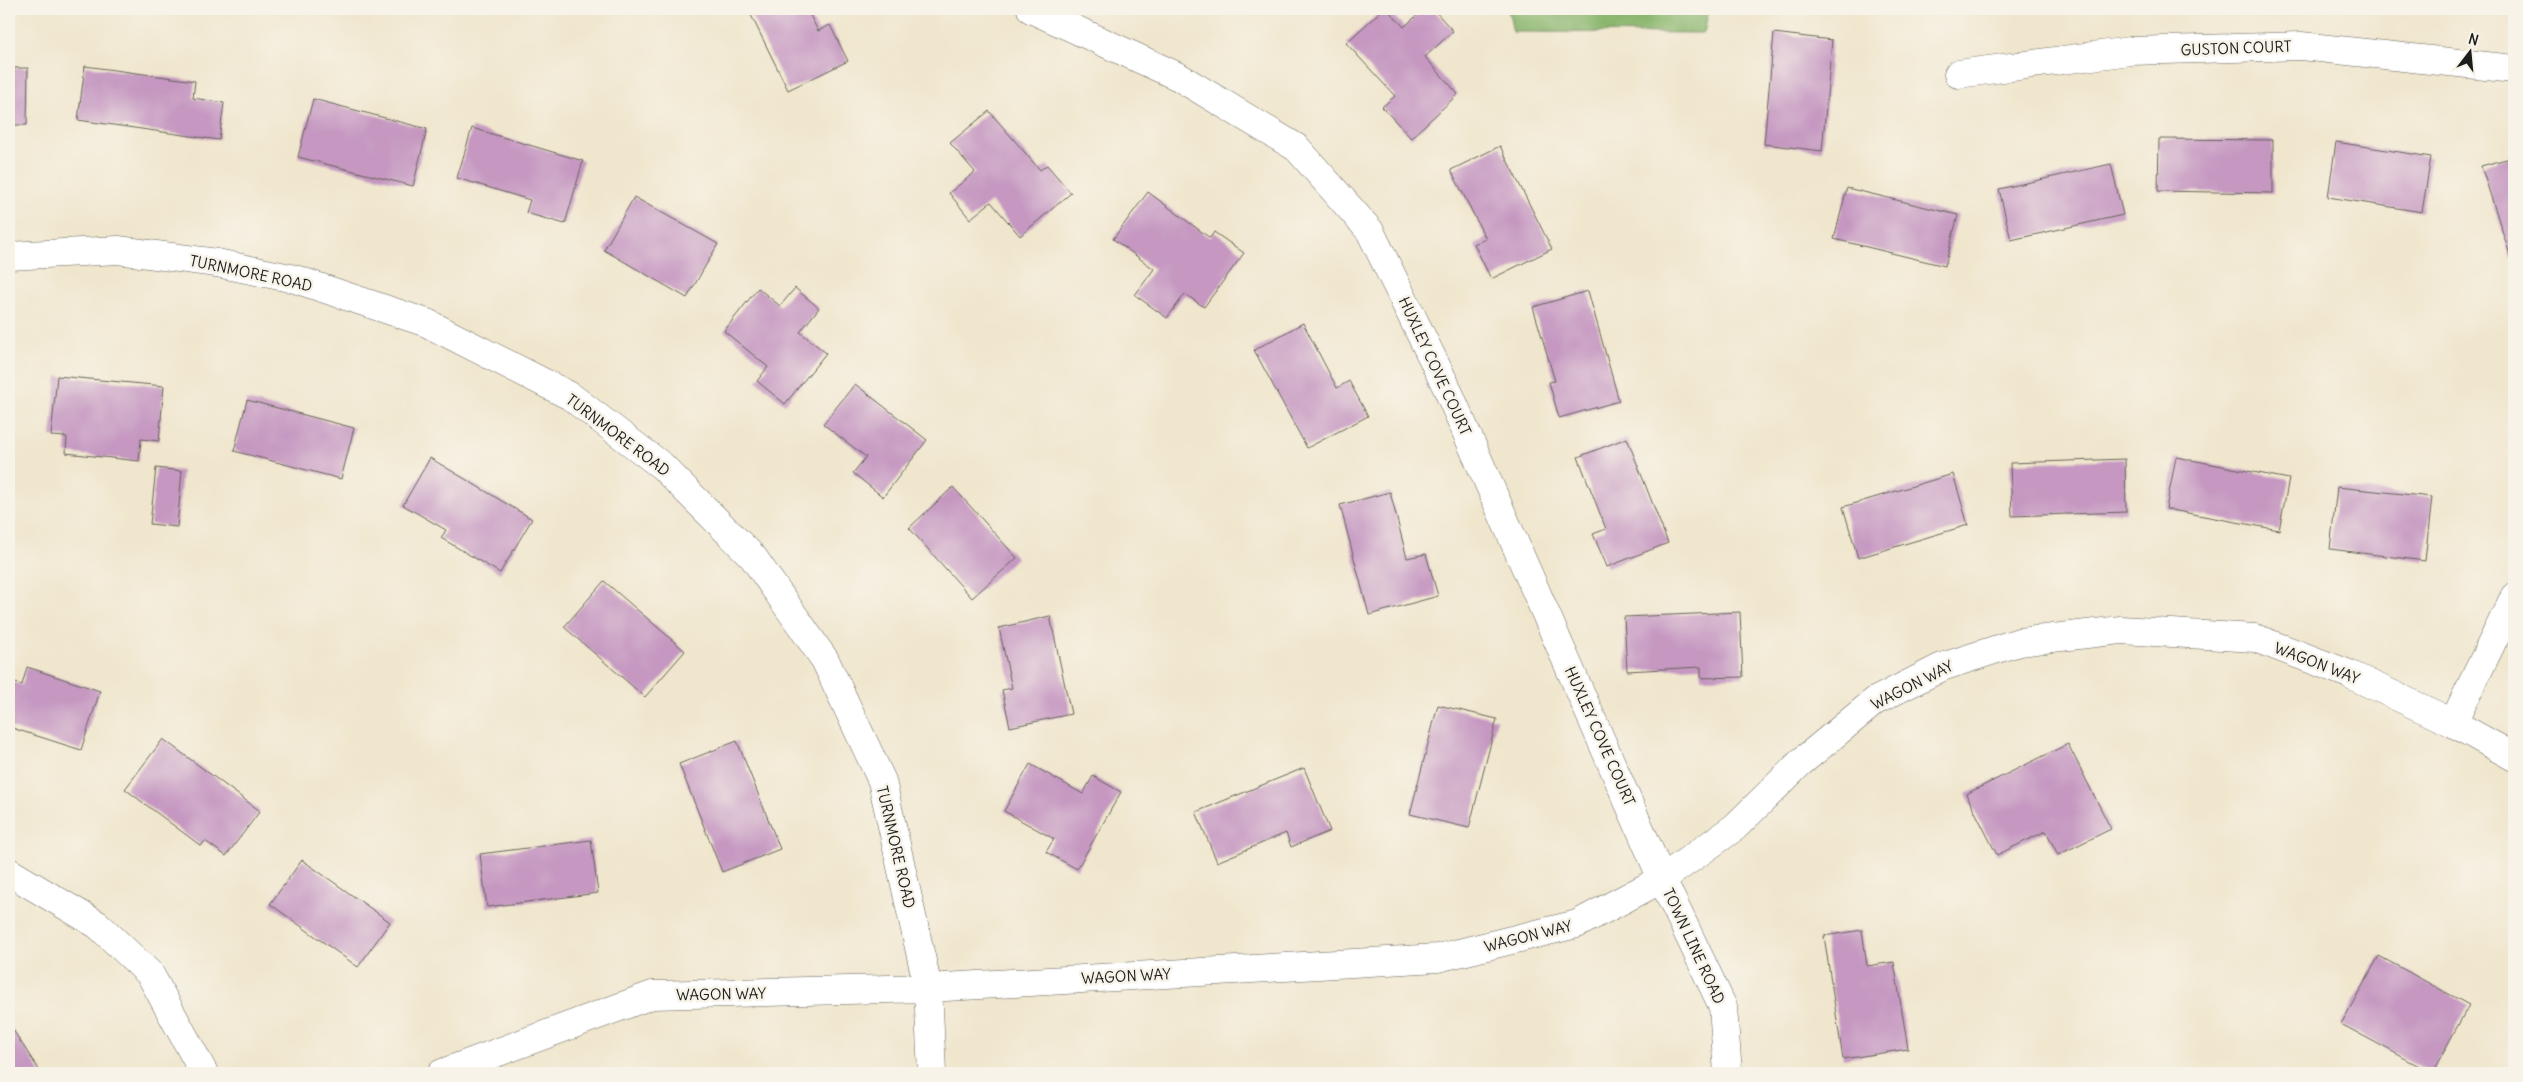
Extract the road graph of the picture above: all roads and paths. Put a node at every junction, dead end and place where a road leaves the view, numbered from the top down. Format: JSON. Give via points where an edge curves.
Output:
{"nodes":[{"id":1,"x":1031,"y":9,"type":"edge"},
{"id":2,"x":2514,"y":69,"type":"edge"},
{"id":3,"x":1958,"y":74,"type":"dead end"},
{"id":4,"x":9,"y":256,"type":"edge"},
{"id":5,"x":2514,"y":597,"type":"edge"},
{"id":6,"x":2453,"y":722,"type":"junction"},
{"id":7,"x":2514,"y":757,"type":"edge"},
{"id":8,"x":9,"y":872,"type":"edge"},
{"id":9,"x":1662,"y":879,"type":"junction"},
{"id":10,"x":928,"y":988,"type":"junction"},
{"id":11,"x":204,"y":1073,"type":"edge"},
{"id":12,"x":442,"y":1073,"type":"edge"},
{"id":13,"x":932,"y":1073,"type":"edge"},
{"id":14,"x":1728,"y":1073,"type":"edge"}],
"edges":[{"from":1,"to":9,"type":"street","name":"HUXLEY COVE COURT","via":[[1179,77],[1296,148],[1370,231],[1446,386]]},
{"from":2,"to":3,"type":"street","name":"GUSTON COURT","via":[[2301,46],[2130,52]]},
{"from":4,"to":10,"type":"street","name":"TURNMORE ROAD","via":[[118,250],[217,263],[295,279],[435,327],[570,396],[662,466],[753,557],[825,660],[882,781]]},
{"from":5,"to":6,"type":"street"},
{"from":6,"to":7,"type":"street","name":"WAGON WAY"},
{"from":6,"to":9,"type":"street","name":"WAGON WAY","via":[[2349,674],[2255,638],[2121,630],[2019,642],[1942,667],[1875,701],[1800,763],[1735,826]]},
{"from":8,"to":11,"type":"street","via":[[98,925],[150,974]]},
{"from":9,"to":10,"type":"street","name":"WAGON WAY","via":[[1577,924],[1438,958]]},
{"from":9,"to":14,"type":"street","name":"TOWN LINE ROAD","via":[[1723,1007]]},
{"from":10,"to":12,"type":"street","name":"WAGON WAY","via":[[652,996]]},
{"from":10,"to":13,"type":"street","name":"TURNMORE ROAD"}]}
